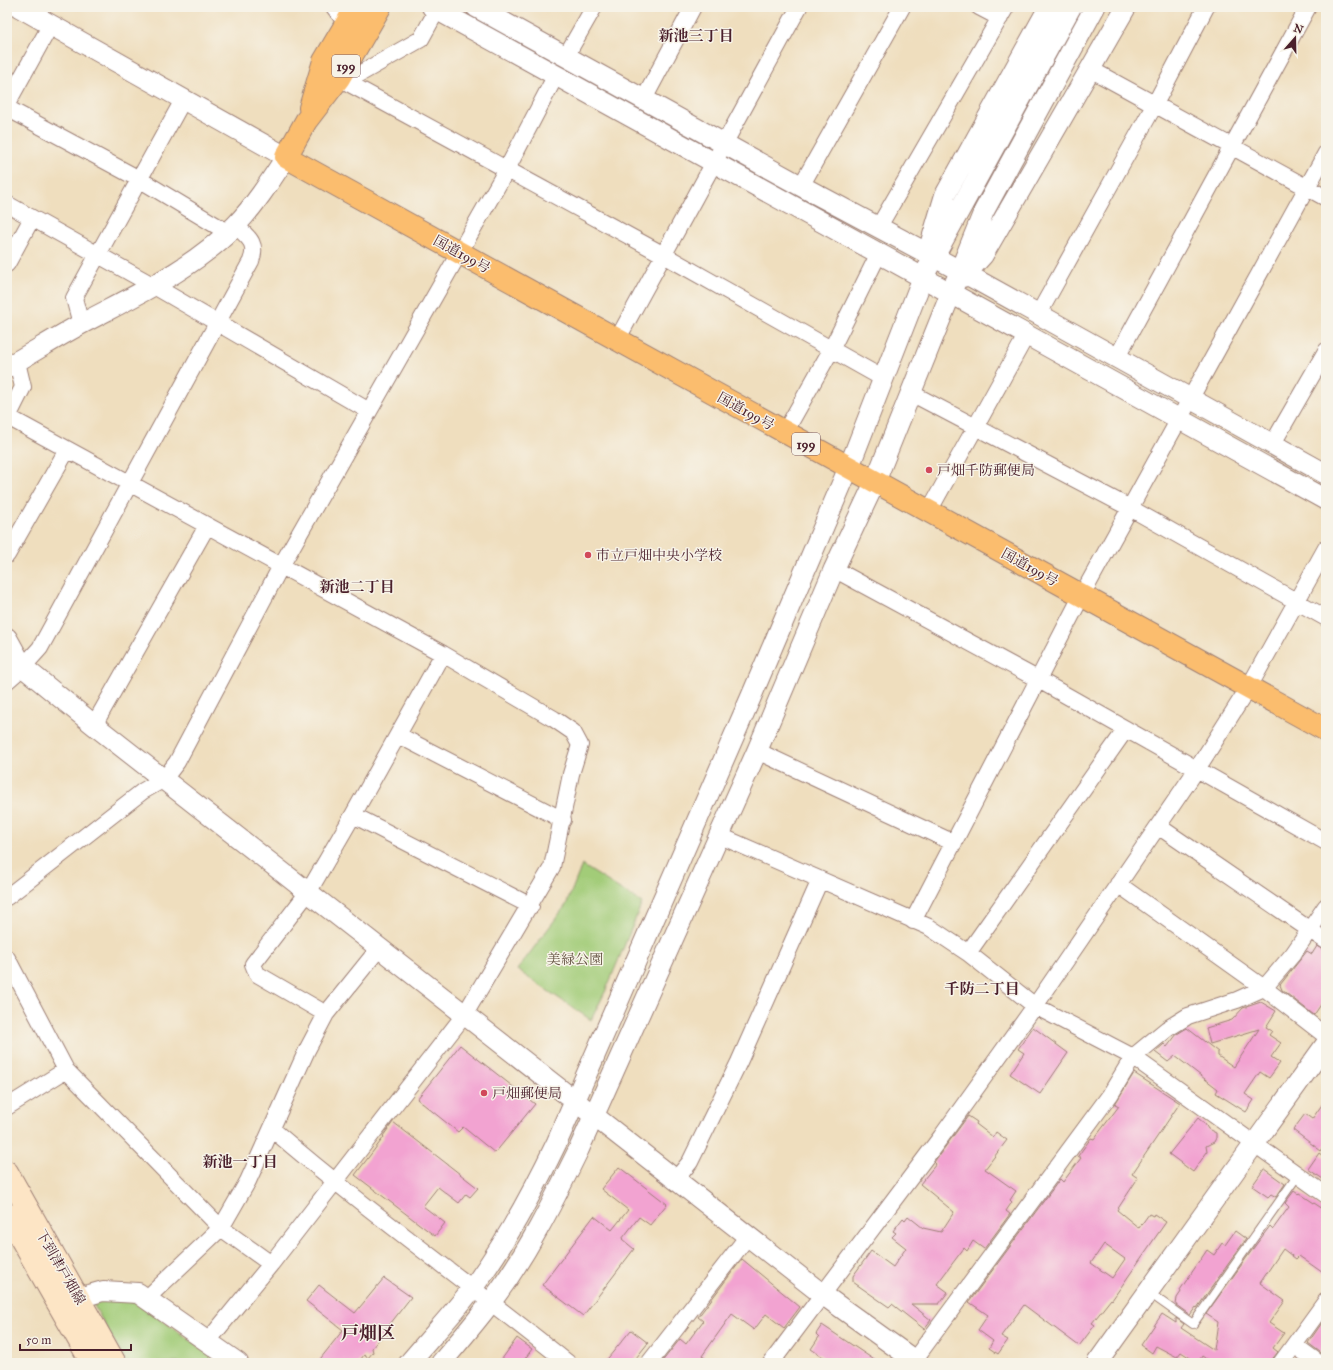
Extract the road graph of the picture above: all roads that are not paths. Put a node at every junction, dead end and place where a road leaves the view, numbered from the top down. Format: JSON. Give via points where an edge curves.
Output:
{"nodes":[{"id":1,"x":18,"y":7,"type":"edge"},
{"id":2,"x":334,"y":7,"type":"edge"},
{"id":3,"x":356,"y":7,"type":"edge"},
{"id":4,"x":380,"y":7,"type":"edge"},
{"id":5,"x":594,"y":7,"type":"edge"},
{"id":6,"x":694,"y":7,"type":"edge"},
{"id":7,"x":799,"y":7,"type":"edge"},
{"id":8,"x":902,"y":7,"type":"edge"},
{"id":9,"x":979,"y":7,"type":"edge"},
{"id":10,"x":1049,"y":7,"type":"edge"},
{"id":11,"x":1071,"y":7,"type":"edge"},
{"id":12,"x":1095,"y":7,"type":"edge"},
{"id":13,"x":1126,"y":7,"type":"edge"},
{"id":14,"x":1206,"y":7,"type":"edge"},
{"id":15,"x":1308,"y":7,"type":"edge"},
{"id":16,"x":434,"y":8,"type":"edge"},
{"id":17,"x":484,"y":9,"type":"edge"},
{"id":18,"x":1003,"y":13,"type":"edge"},
{"id":19,"x":50,"y":26,"type":"junction"},
{"id":20,"x":343,"y":30,"type":"junction"},
{"id":21,"x":566,"y":56,"type":"junction"},
{"id":22,"x":1090,"y":69,"type":"junction"},
{"id":23,"x":556,"y":75,"type":"junction"},
{"id":24,"x":343,"y":79,"type":"junction"},
{"id":25,"x":644,"y":99,"type":"junction"},
{"id":26,"x":183,"y":100,"type":"junction"},
{"id":27,"x":7,"y":104,"type":"edge"},
{"id":28,"x":1155,"y":104,"type":"junction"},
{"id":29,"x":7,"y":108,"type":"edge"},
{"id":30,"x":306,"y":121,"type":"junction"},
{"id":31,"x":724,"y":143,"type":"junction"},
{"id":32,"x":1233,"y":146,"type":"junction"},
{"id":33,"x":1326,"y":153,"type":"edge"},
{"id":34,"x":286,"y":157,"type":"junction"},
{"id":35,"x":713,"y":162,"type":"junction"},
{"id":36,"x":507,"y":169,"type":"junction"},
{"id":37,"x":139,"y":179,"type":"junction"},
{"id":38,"x":801,"y":186,"type":"junction"},
{"id":39,"x":1307,"y":188,"type":"junction"},
{"id":40,"x":1326,"y":198,"type":"edge"},
{"id":41,"x":7,"y":204,"type":"edge"},
{"id":42,"x":32,"y":218,"type":"junction"},
{"id":43,"x":231,"y":228,"type":"junction"},
{"id":44,"x":878,"y":228,"type":"junction"},
{"id":45,"x":459,"y":252,"type":"junction"},
{"id":46,"x":879,"y":253,"type":"junction"},
{"id":47,"x":662,"y":254,"type":"junction"},
{"id":48,"x":97,"y":255,"type":"junction"},
{"id":49,"x":931,"y":256,"type":"junction"},
{"id":50,"x":7,"y":264,"type":"edge"},
{"id":51,"x":963,"y":273,"type":"junction"},
{"id":52,"x":923,"y":277,"type":"junction"},
{"id":53,"x":154,"y":286,"type":"junction"},
{"id":54,"x":950,"y":293,"type":"junction"},
{"id":55,"x":1038,"y":315,"type":"junction"},
{"id":56,"x":218,"y":323,"type":"junction"},
{"id":57,"x":81,"y":324,"type":"junction"},
{"id":58,"x":1027,"y":334,"type":"junction"},
{"id":59,"x":617,"y":340,"type":"junction"},
{"id":60,"x":831,"y":350,"type":"junction"},
{"id":61,"x":1326,"y":351,"type":"edge"},
{"id":62,"x":1116,"y":359,"type":"junction"},
{"id":63,"x":12,"y":365,"type":"edge"},
{"id":64,"x":884,"y":379,"type":"junction"},
{"id":65,"x":911,"y":393,"type":"junction"},
{"id":66,"x":1191,"y":399,"type":"junction"},
{"id":67,"x":369,"y":411,"type":"junction"},
{"id":68,"x":8,"y":418,"type":"edge"},
{"id":69,"x":1180,"y":419,"type":"junction"},
{"id":70,"x":976,"y":428,"type":"junction"},
{"id":71,"x":785,"y":432,"type":"junction"},
{"id":72,"x":1272,"y":445,"type":"junction"},
{"id":73,"x":67,"y":450,"type":"junction"},
{"id":74,"x":849,"y":467,"type":"junction"},
{"id":75,"x":1326,"y":474,"type":"edge"},
{"id":76,"x":875,"y":482,"type":"junction"},
{"id":77,"x":131,"y":484,"type":"junction"},
{"id":78,"x":1326,"y":500,"type":"edge"},
{"id":79,"x":1130,"y":508,"type":"junction"},
{"id":80,"x":929,"y":511,"type":"junction"},
{"id":81,"x":207,"y":526,"type":"junction"},
{"id":82,"x":1326,"y":548,"type":"edge"},
{"id":83,"x":7,"y":555,"type":"edge"},
{"id":84,"x":280,"y":566,"type":"junction"},
{"id":85,"x":834,"y":569,"type":"junction"},
{"id":86,"x":1082,"y":595,"type":"junction"},
{"id":87,"x":1298,"y":602,"type":"junction"},
{"id":88,"x":1326,"y":618,"type":"edge"},
{"id":89,"x":7,"y":638,"type":"edge"},
{"id":90,"x":443,"y":654,"type":"junction"},
{"id":91,"x":23,"y":667,"type":"junction"},
{"id":92,"x":1039,"y":680,"type":"junction"},
{"id":93,"x":7,"y":681,"type":"edge"},
{"id":94,"x":1249,"y":687,"type":"junction"},
{"id":95,"x":94,"y":725,"type":"junction"},
{"id":96,"x":1126,"y":729,"type":"junction"},
{"id":97,"x":1326,"y":730,"type":"edge"},
{"id":98,"x":398,"y":735,"type":"junction"},
{"id":99,"x":757,"y":751,"type":"junction"},
{"id":100,"x":1197,"y":769,"type":"junction"},
{"id":101,"x":164,"y":779,"type":"junction"},
{"id":102,"x":354,"y":815,"type":"junction"},
{"id":103,"x":563,"y":820,"type":"junction"},
{"id":104,"x":1158,"y":826,"type":"junction"},
{"id":105,"x":718,"y":835,"type":"junction"},
{"id":106,"x":1326,"y":842,"type":"edge"},
{"id":107,"x":954,"y":843,"type":"junction"},
{"id":108,"x":820,"y":880,"type":"junction"},
{"id":109,"x":1118,"y":884,"type":"junction"},
{"id":110,"x":309,"y":891,"type":"junction"},
{"id":111,"x":7,"y":897,"type":"edge"},
{"id":112,"x":531,"y":906,"type":"junction"},
{"id":113,"x":1326,"y":906,"type":"edge"},
{"id":114,"x":913,"y":921,"type":"junction"},
{"id":115,"x":1309,"y":931,"type":"junction"},
{"id":116,"x":1326,"y":941,"type":"edge"},
{"id":117,"x":380,"y":947,"type":"junction"},
{"id":118,"x":968,"y":953,"type":"junction"},
{"id":119,"x":7,"y":958,"type":"edge"},
{"id":120,"x":1264,"y":988,"type":"junction"},
{"id":121,"x":1035,"y":1006,"type":"junction"},
{"id":122,"x":326,"y":1014,"type":"junction"},
{"id":123,"x":465,"y":1014,"type":"junction"},
{"id":124,"x":1326,"y":1036,"type":"edge"},
{"id":125,"x":1326,"y":1044,"type":"edge"},
{"id":126,"x":1133,"y":1057,"type":"junction"},
{"id":127,"x":66,"y":1070,"type":"junction"},
{"id":128,"x":576,"y":1100,"type":"junction"},
{"id":129,"x":7,"y":1106,"type":"edge"},
{"id":130,"x":594,"y":1114,"type":"junction"},
{"id":131,"x":272,"y":1129,"type":"junction"},
{"id":132,"x":1254,"y":1143,"type":"junction"},
{"id":133,"x":7,"y":1172,"type":"edge"},
{"id":134,"x":1298,"y":1175,"type":"junction"},
{"id":135,"x":677,"y":1178,"type":"junction"},
{"id":136,"x":334,"y":1182,"type":"junction"},
{"id":137,"x":1326,"y":1195,"type":"edge"},
{"id":138,"x":7,"y":1214,"type":"edge"},
{"id":139,"x":221,"y":1228,"type":"junction"},
{"id":140,"x":748,"y":1236,"type":"junction"},
{"id":141,"x":271,"y":1264,"type":"junction"},
{"id":142,"x":473,"y":1287,"type":"junction"},
{"id":143,"x":1148,"y":1292,"type":"junction"},
{"id":144,"x":822,"y":1294,"type":"junction"},
{"id":145,"x":146,"y":1299,"type":"junction"},
{"id":146,"x":68,"y":1300,"type":"junction"},
{"id":147,"x":492,"y":1301,"type":"junction"},
{"id":148,"x":1326,"y":1301,"type":"edge"},
{"id":149,"x":208,"y":1340,"type":"junction"},
{"id":150,"x":1294,"y":1345,"type":"junction"},
{"id":151,"x":915,"y":1362,"type":"edge"},
{"id":152,"x":92,"y":1363,"type":"edge"},
{"id":153,"x":115,"y":1363,"type":"edge"},
{"id":154,"x":238,"y":1363,"type":"edge"},
{"id":155,"x":409,"y":1363,"type":"edge"},
{"id":156,"x":441,"y":1363,"type":"edge"},
{"id":157,"x":568,"y":1363,"type":"edge"},
{"id":158,"x":649,"y":1363,"type":"edge"},
{"id":159,"x":771,"y":1363,"type":"edge"},
{"id":160,"x":1097,"y":1363,"type":"edge"},
{"id":161,"x":1281,"y":1363,"type":"edge"},
{"id":162,"x":1319,"y":1363,"type":"edge"}],
"edges":[{"from":1,"to":19,"type":"street"},
{"from":2,"to":20,"type":"street","via":[[343,19]]},
{"from":3,"to":20,"type":"highway","number":"199"},
{"from":4,"to":24,"type":"highway","number":"199"},
{"from":5,"to":21,"type":"street"},
{"from":6,"to":25,"type":"street"},
{"from":7,"to":31,"type":"street"},
{"from":8,"to":38,"type":"street"},
{"from":9,"to":18,"type":"street"},
{"from":10,"to":49,"type":"street","via":[[946,195],[936,219]]},
{"from":11,"to":49,"type":"street"},
{"from":12,"to":51,"type":"street","via":[[984,211]]},
{"from":13,"to":22,"type":"street"},
{"from":14,"to":28,"type":"street"},
{"from":15,"to":32,"type":"street"},
{"from":16,"to":23,"type":"street"},
{"from":16,"to":24,"type":"street","via":[[421,39]]},
{"from":17,"to":21,"type":"street"},
{"from":18,"to":44,"type":"street"},
{"from":19,"to":26,"type":"street"},
{"from":19,"to":27,"type":"street"},
{"from":20,"to":30,"type":"highway","number":"199","via":[[324,61]]},
{"from":21,"to":25,"type":"street"},
{"from":22,"to":28,"type":"street"},
{"from":22,"to":51,"type":"street","via":[[983,255]]},
{"from":23,"to":35,"type":"street"},
{"from":23,"to":36,"type":"street"},
{"from":24,"to":30,"type":"highway","number":"199"},
{"from":24,"to":36,"type":"street"},
{"from":25,"to":31,"type":"street"},
{"from":26,"to":34,"type":"street"},
{"from":26,"to":37,"type":"street"},
{"from":28,"to":32,"type":"street"},
{"from":28,"to":55,"type":"street"},
{"from":29,"to":37,"type":"street"},
{"from":30,"to":34,"type":"highway","number":"199"},
{"from":31,"to":35,"type":"street"},
{"from":31,"to":38,"type":"street"},
{"from":32,"to":39,"type":"street"},
{"from":32,"to":62,"type":"street"},
{"from":33,"to":39,"type":"street"},
{"from":34,"to":43,"type":"street","via":[[261,194]]},
{"from":34,"to":45,"type":"highway","name":"国道199号","number":"199"},
{"from":35,"to":46,"type":"street"},
{"from":35,"to":47,"type":"street"},
{"from":36,"to":45,"type":"street"},
{"from":36,"to":47,"type":"street"},
{"from":37,"to":43,"type":"street"},
{"from":37,"to":48,"type":"street"},
{"from":38,"to":44,"type":"street"},
{"from":39,"to":40,"type":"street"},
{"from":39,"to":66,"type":"street"},
{"from":41,"to":42,"type":"street"},
{"from":42,"to":48,"type":"street"},
{"from":42,"to":50,"type":"street"},
{"from":43,"to":53,"type":"street","via":[[197,257]]},
{"from":43,"to":56,"type":"street","via":[[251,241],[255,251]]},
{"from":44,"to":49,"type":"street"},
{"from":45,"to":59,"type":"highway","name":"国道199号","number":"199"},
{"from":45,"to":67,"type":"street"},
{"from":46,"to":52,"type":"street"},
{"from":46,"to":60,"type":"street"},
{"from":47,"to":59,"type":"street"},
{"from":47,"to":60,"type":"street"},
{"from":48,"to":53,"type":"street"},
{"from":48,"to":57,"type":"street","via":[[74,298]]},
{"from":49,"to":51,"type":"street"},
{"from":49,"to":52,"type":"street"},
{"from":51,"to":54,"type":"street"},
{"from":51,"to":55,"type":"street"},
{"from":52,"to":54,"type":"street"},
{"from":52,"to":64,"type":"street"},
{"from":53,"to":56,"type":"street"},
{"from":53,"to":57,"type":"street"},
{"from":54,"to":58,"type":"street"},
{"from":54,"to":65,"type":"street"},
{"from":55,"to":62,"type":"street"},
{"from":56,"to":67,"type":"street"},
{"from":56,"to":77,"type":"street"},
{"from":57,"to":63,"type":"street"},
{"from":58,"to":69,"type":"street"},
{"from":58,"to":70,"type":"street"},
{"from":59,"to":71,"type":"highway","name":"国道199号","number":"199"},
{"from":60,"to":64,"type":"street"},
{"from":60,"to":71,"type":"street"},
{"from":61,"to":72,"type":"street"},
{"from":62,"to":66,"type":"street"},
{"from":63,"to":68,"type":"street","via":[[23,387]]},
{"from":64,"to":74,"type":"street"},
{"from":65,"to":70,"type":"street"},
{"from":65,"to":76,"type":"street"},
{"from":66,"to":69,"type":"street"},
{"from":66,"to":72,"type":"street"},
{"from":67,"to":84,"type":"street"},
{"from":68,"to":73,"type":"street"},
{"from":69,"to":78,"type":"street"},
{"from":69,"to":79,"type":"street"},
{"from":70,"to":79,"type":"street"},
{"from":70,"to":80,"type":"street"},
{"from":71,"to":74,"type":"highway","name":"国道199号","number":"199"},
{"from":72,"to":75,"type":"street"},
{"from":73,"to":77,"type":"street"},
{"from":73,"to":83,"type":"street"},
{"from":74,"to":76,"type":"highway","name":"国道199号","number":"199"},
{"from":74,"to":128,"type":"street"},
{"from":76,"to":80,"type":"highway","name":"国道199号","number":"199"},
{"from":76,"to":85,"type":"street"},
{"from":77,"to":81,"type":"street"},
{"from":77,"to":91,"type":"street","via":[[40,648]]},
{"from":79,"to":86,"type":"street"},
{"from":79,"to":87,"type":"street"},
{"from":80,"to":86,"type":"highway","name":"国道199号","number":"199"},
{"from":81,"to":84,"type":"street"},
{"from":81,"to":95,"type":"street"},
{"from":82,"to":87,"type":"street"},
{"from":84,"to":90,"type":"street"},
{"from":84,"to":101,"type":"street","via":[[177,762]]},
{"from":85,"to":92,"type":"street"},
{"from":85,"to":99,"type":"street"},
{"from":86,"to":92,"type":"street"},
{"from":86,"to":94,"type":"highway","name":"国道199号","number":"199"},
{"from":87,"to":88,"type":"street"},
{"from":87,"to":94,"type":"street"},
{"from":89,"to":91,"type":"street"},
{"from":90,"to":98,"type":"street"},
{"from":90,"to":103,"type":"street","via":[[573,732],[580,745],[571,774]]},
{"from":91,"to":93,"type":"street"},
{"from":91,"to":95,"type":"street"},
{"from":92,"to":96,"type":"street"},
{"from":92,"to":107,"type":"street"},
{"from":94,"to":97,"type":"highway","name":"国道199号","number":"199"},
{"from":94,"to":100,"type":"street"},
{"from":95,"to":101,"type":"street"},
{"from":96,"to":100,"type":"street"},
{"from":96,"to":118,"type":"street"},
{"from":98,"to":102,"type":"street"},
{"from":98,"to":103,"type":"street"},
{"from":99,"to":105,"type":"street"},
{"from":99,"to":107,"type":"street"},
{"from":100,"to":104,"type":"street"},
{"from":100,"to":106,"type":"street"},
{"from":101,"to":110,"type":"street"},
{"from":101,"to":111,"type":"street","via":[[143,791]]},
{"from":102,"to":110,"type":"street"},
{"from":102,"to":112,"type":"street"},
{"from":103,"to":112,"type":"street","via":[[552,867]]},
{"from":104,"to":109,"type":"street"},
{"from":104,"to":115,"type":"street"},
{"from":105,"to":108,"type":"street"},
{"from":105,"to":130,"type":"street"},
{"from":107,"to":114,"type":"street"},
{"from":108,"to":114,"type":"street"},
{"from":108,"to":135,"type":"street","via":[[739,1062],[690,1162]]},
{"from":109,"to":120,"type":"street"},
{"from":109,"to":121,"type":"street"},
{"from":110,"to":117,"type":"street"},
{"from":110,"to":122,"type":"street","via":[[253,964],[257,974]]},
{"from":112,"to":123,"type":"street"},
{"from":113,"to":115,"type":"street"},
{"from":114,"to":118,"type":"street","via":[[929,927]]},
{"from":115,"to":116,"type":"street"},
{"from":115,"to":120,"type":"street"},
{"from":117,"to":122,"type":"street"},
{"from":117,"to":123,"type":"street"},
{"from":118,"to":121,"type":"street"},
{"from":119,"to":127,"type":"street"},
{"from":120,"to":124,"type":"street"},
{"from":120,"to":126,"type":"street","via":[[1188,1016],[1167,1029]]},
{"from":121,"to":126,"type":"street"},
{"from":121,"to":144,"type":"street","via":[[941,1137]]},
{"from":122,"to":131,"type":"street"},
{"from":123,"to":128,"type":"street"},
{"from":123,"to":136,"type":"street"},
{"from":125,"to":132,"type":"street"},
{"from":126,"to":132,"type":"street"},
{"from":126,"to":151,"type":"street","via":[[1105,1101]]},
{"from":127,"to":129,"type":"street"},
{"from":127,"to":139,"type":"street"},
{"from":128,"to":130,"type":"street"},
{"from":128,"to":142,"type":"street","via":[[536,1186]]},
{"from":130,"to":135,"type":"street"},
{"from":130,"to":147,"type":"street","via":[[526,1251]]},
{"from":131,"to":136,"type":"street"},
{"from":131,"to":139,"type":"street","via":[[248,1181]]},
{"from":132,"to":134,"type":"street"},
{"from":132,"to":143,"type":"street"},
{"from":133,"to":146,"type":"main road","name":"下到津戸畑線"},
{"from":134,"to":137,"type":"street"},
{"from":134,"to":143,"type":"lane","via":[[1193,1324]]},
{"from":135,"to":140,"type":"street"},
{"from":136,"to":141,"type":"street"},
{"from":136,"to":142,"type":"street"},
{"from":138,"to":146,"type":"main road","name":"下到津戸畑線"},
{"from":139,"to":141,"type":"street"},
{"from":139,"to":145,"type":"street"},
{"from":140,"to":144,"type":"street"},
{"from":140,"to":158,"type":"street"},
{"from":141,"to":149,"type":"street"},
{"from":142,"to":147,"type":"street"},
{"from":142,"to":155,"type":"street"},
{"from":143,"to":160,"type":"street"},
{"from":144,"to":151,"type":"street"},
{"from":144,"to":159,"type":"street"},
{"from":145,"to":146,"type":"street","via":[[138,1293],[104,1291]]},
{"from":145,"to":149,"type":"street"},
{"from":146,"to":152,"type":"main road","name":"下到津戸畑線"},
{"from":146,"to":153,"type":"main road","name":"下到津戸畑線"},
{"from":147,"to":156,"type":"street"},
{"from":147,"to":157,"type":"street"},
{"from":148,"to":150,"type":"street"},
{"from":149,"to":154,"type":"street"},
{"from":150,"to":161,"type":"street"},
{"from":150,"to":162,"type":"street"}]}
